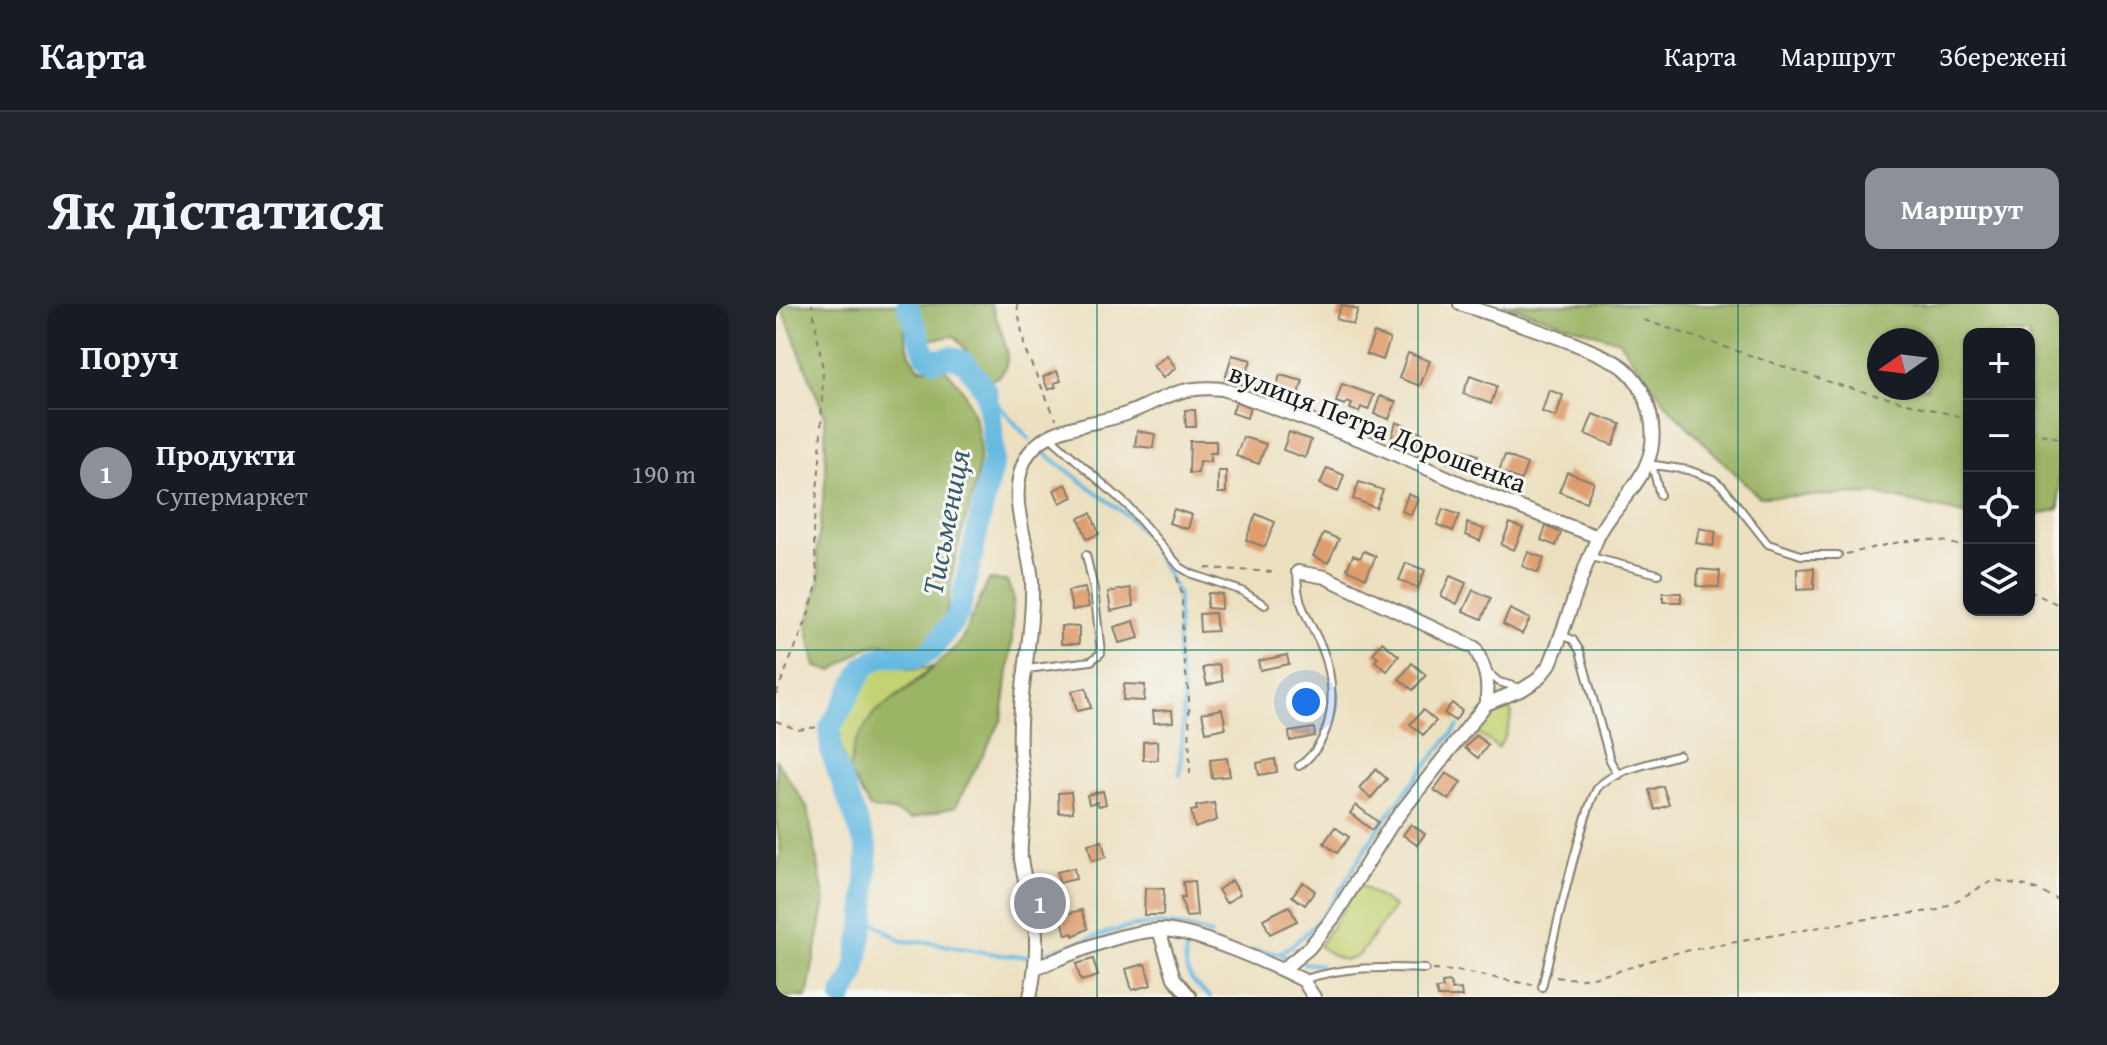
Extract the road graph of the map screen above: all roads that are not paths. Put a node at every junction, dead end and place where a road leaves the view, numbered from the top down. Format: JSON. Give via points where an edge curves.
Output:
{"nodes":[{"id":1,"x":1460,"y":304,"type":"edge"},
{"id":2,"x":1056,"y":434,"type":"junction"},
{"id":3,"x":1650,"y":464,"type":"junction"},
{"id":4,"x":1660,"y":495,"type":"dead end"},
{"id":5,"x":1598,"y":537,"type":"junction"},
{"id":6,"x":1086,"y":555,"type":"dead end"},
{"id":7,"x":1838,"y":555,"type":"road end"},
{"id":8,"x":1591,"y":557,"type":"junction"},
{"id":9,"x":1298,"y":572,"type":"joint"},
{"id":10,"x":1658,"y":574,"type":"dead end"},
{"id":11,"x":1265,"y":605,"type":"dead end"},
{"id":12,"x":1562,"y":635,"type":"junction"},
{"id":13,"x":1027,"y":669,"type":"junction"},
{"id":14,"x":1487,"y":672,"type":"junction"},
{"id":15,"x":1523,"y":689,"type":"junction"},
{"id":16,"x":1486,"y":704,"type":"junction"},
{"id":17,"x":1679,"y":755,"type":"dead end"},
{"id":18,"x":1299,"y":766,"type":"dead end"},
{"id":19,"x":1618,"y":775,"type":"junction"},
{"id":20,"x":1159,"y":930,"type":"junction"},
{"id":21,"x":1035,"y":968,"type":"junction"},
{"id":22,"x":1425,"y":969,"type":"road end"},
{"id":23,"x":1282,"y":970,"type":"junction"},
{"id":24,"x":1303,"y":980,"type":"junction"},
{"id":25,"x":1542,"y":987,"type":"road end"},
{"id":26,"x":1030,"y":997,"type":"edge"},
{"id":27,"x":1190,"y":997,"type":"edge"},
{"id":28,"x":1314,"y":997,"type":"edge"}],
"edges":[{"from":1,"to":3,"type":"street","via":[[1550,334],[1623,367],[1647,404],[1653,435]]},
{"from":2,"to":5,"type":"street","name":"вулиця Петра Дорошенка","via":[[1124,415],[1178,390],[1223,389]]},
{"from":2,"to":11,"type":"lane","via":[[1180,567]]},
{"from":2,"to":13,"type":"street","via":[[1034,448],[1018,483],[1020,526],[1032,580]]},
{"from":3,"to":4,"type":"lane"},
{"from":3,"to":5,"type":"street"},
{"from":3,"to":7,"type":"lane","via":[[1713,479],[1764,540],[1776,547],[1801,555]]},
{"from":5,"to":8,"type":"street"},
{"from":6,"to":13,"type":"lane","via":[[1101,653],[1091,661]]},
{"from":8,"to":10,"type":"lane"},
{"from":8,"to":12,"type":"street"},
{"from":9,"to":14,"type":"street","via":[[1325,577],[1475,648]]},
{"from":9,"to":18,"type":"lane","via":[[1298,596],[1325,658],[1331,702],[1330,726]]},
{"from":12,"to":15,"type":"street","via":[[1550,664]]},
{"from":12,"to":19,"type":"lane","via":[[1580,651]]},
{"from":13,"to":21,"type":"street","via":[[1020,750],[1025,794],[1021,858],[1035,923]]},
{"from":14,"to":15,"type":"lane"},
{"from":14,"to":16,"type":"street"},
{"from":15,"to":16,"type":"street"},
{"from":16,"to":23,"type":"street","via":[[1391,825],[1334,917]]},
{"from":17,"to":19,"type":"lane"},
{"from":19,"to":25,"type":"lane","via":[[1601,785],[1590,803]]},
{"from":20,"to":21,"type":"street","via":[[1118,938]]},
{"from":20,"to":23,"type":"street","via":[[1181,932]]},
{"from":20,"to":27,"type":"street","via":[[1174,978]]},
{"from":21,"to":26,"type":"street"},
{"from":22,"to":24,"type":"lane","via":[[1337,970]]},
{"from":23,"to":24,"type":"street"},
{"from":24,"to":28,"type":"street"}]}
